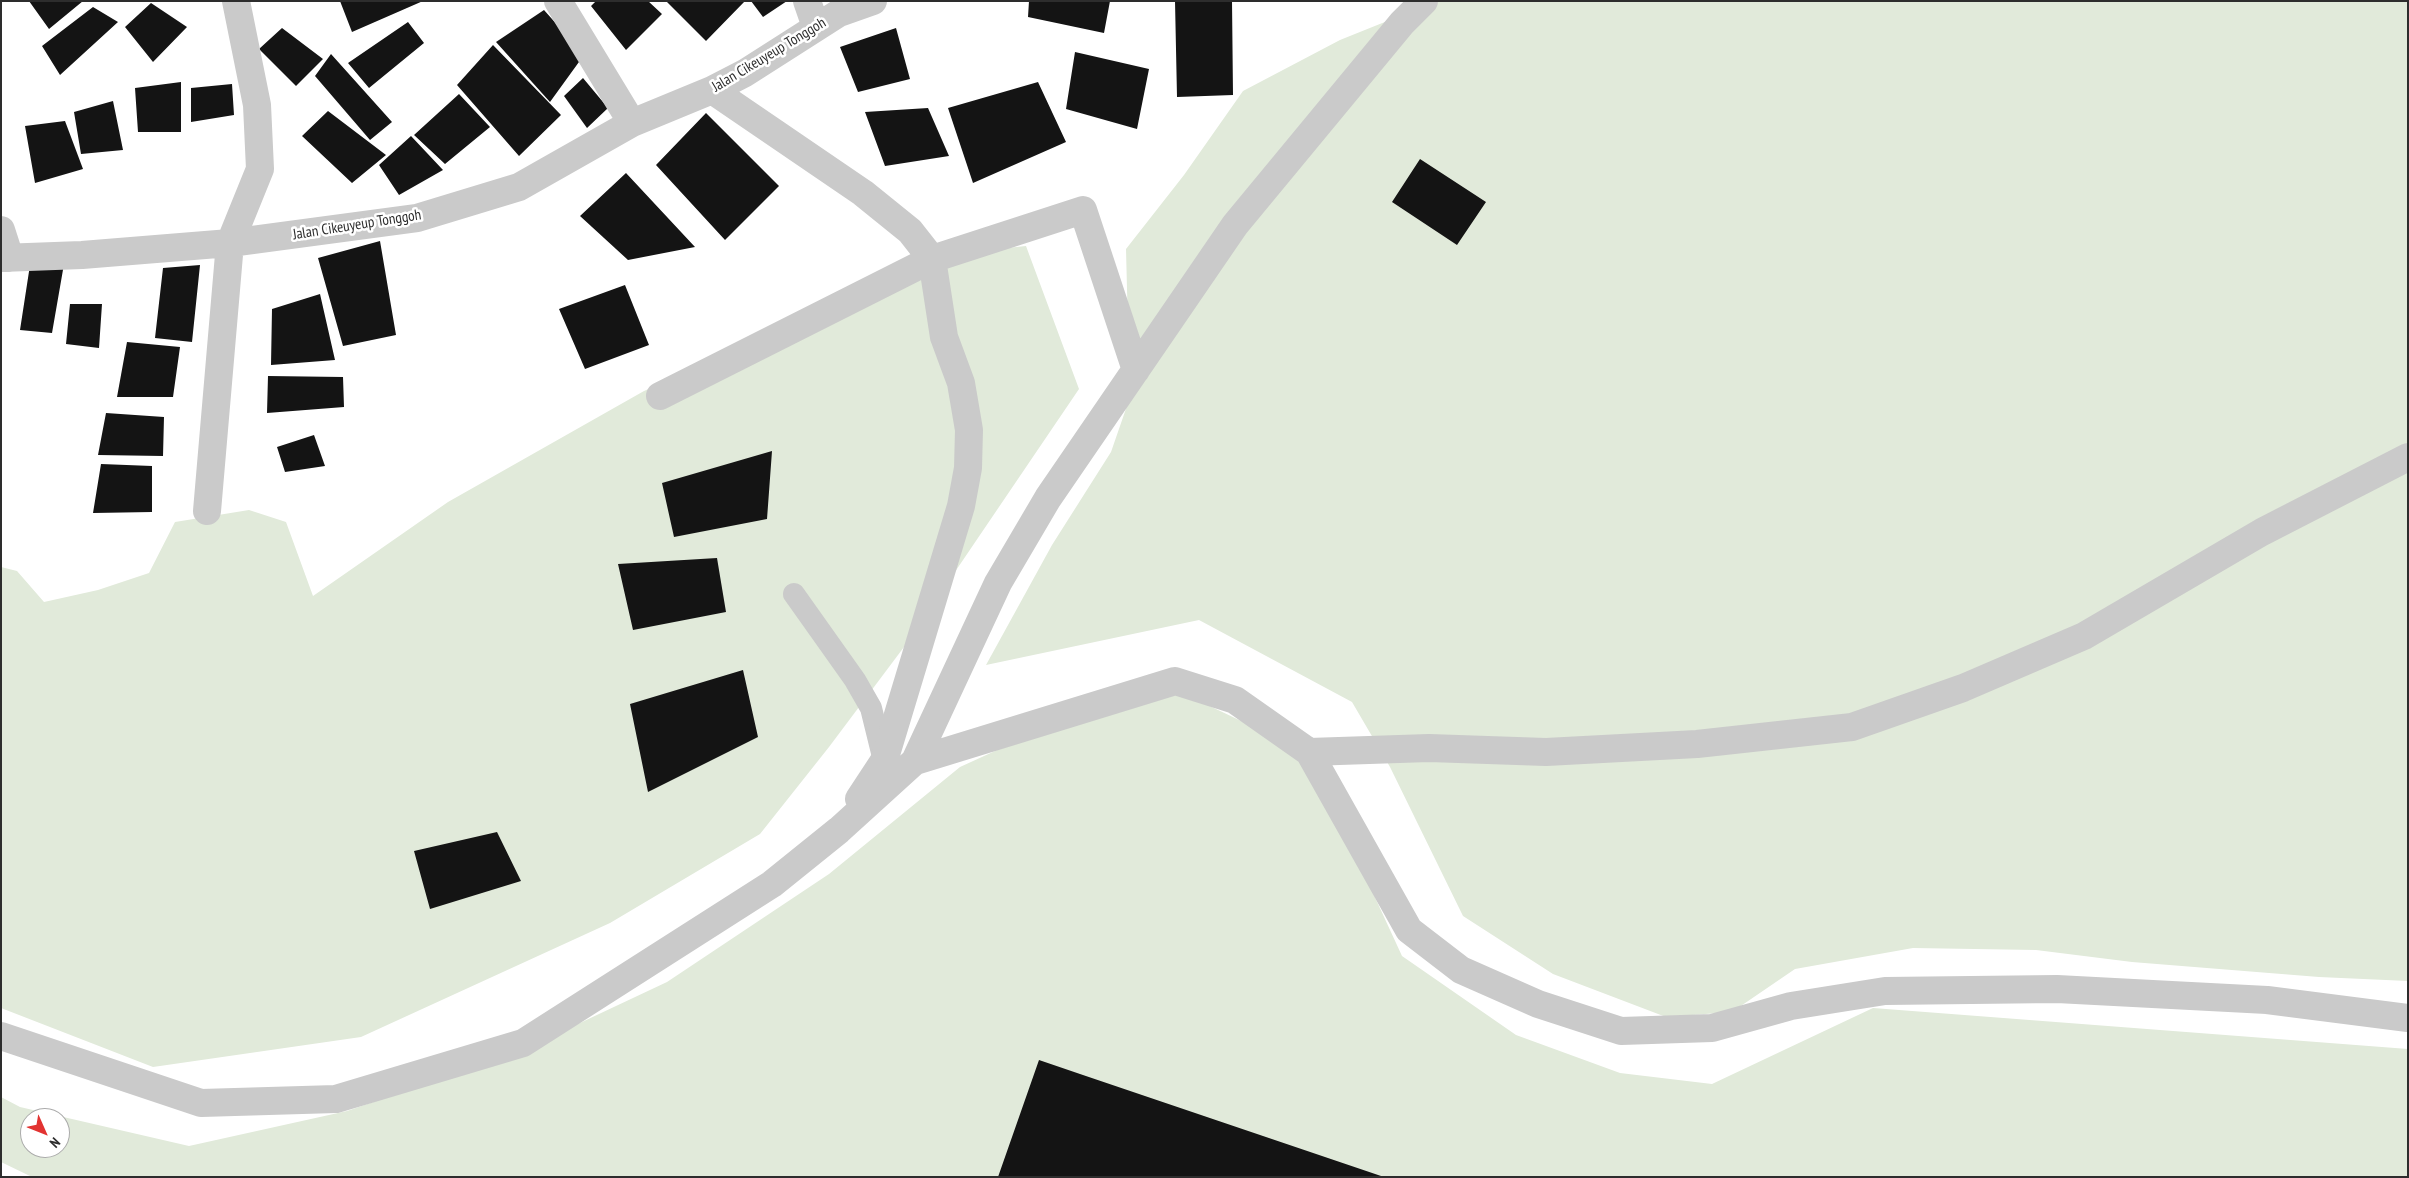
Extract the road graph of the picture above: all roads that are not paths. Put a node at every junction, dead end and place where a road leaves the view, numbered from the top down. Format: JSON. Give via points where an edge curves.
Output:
{"nodes":[{"id":1,"x":236,"y":1,"type":"edge"},
{"id":2,"x":558,"y":1,"type":"edge"},
{"id":3,"x":807,"y":1,"type":"edge"},
{"id":4,"x":873,"y":1,"type":"edge"},
{"id":5,"x":1424,"y":1,"type":"edge"},
{"id":6,"x":816,"y":27,"type":"junction"},
{"id":7,"x":712,"y":90,"type":"junction"},
{"id":8,"x":632,"y":123,"type":"junction"},
{"id":9,"x":1,"y":230,"type":"edge"},
{"id":10,"x":230,"y":243,"type":"junction"},
{"id":11,"x":5,"y":258,"type":"edge"},
{"id":12,"x":932,"y":259,"type":"junction"},
{"id":13,"x":1136,"y":370,"type":"junction"},
{"id":14,"x":660,"y":396,"type":"dead end"},
{"id":15,"x":2408,"y":457,"type":"edge"},
{"id":16,"x":207,"y":511,"type":"dead end"},
{"id":17,"x":794,"y":594,"type":"dead end"},
{"id":18,"x":1309,"y":752,"type":"junction"},
{"id":19,"x":884,"y":761,"type":"junction"},
{"id":20,"x":915,"y":761,"type":"junction"},
{"id":21,"x":839,"y":830,"type":"junction"},
{"id":22,"x":2408,"y":1018,"type":"edge"},
{"id":23,"x":1,"y":1036,"type":"edge"}],
"edges":[{"from":1,"to":10,"type":"street","via":[[257,105],[260,170]]},
{"from":2,"to":8,"type":"street"},
{"from":3,"to":6,"type":"street"},
{"from":4,"to":6,"type":"street","name":"Jalan Cikeuyeup Tonggoh","via":[[839,13]]},
{"from":5,"to":13,"type":"street","via":[[1402,23],[1235,225]]},
{"from":6,"to":7,"type":"street","name":"Jalan Cikeuyeup Tonggoh","via":[[745,73]]},
{"from":7,"to":8,"type":"street","name":"Jalan Cikeuyeup Tonggoh"},
{"from":7,"to":12,"type":"street","via":[[863,194],[910,231]]},
{"from":8,"to":10,"type":"street","name":"Jalan Cikeuyeup Tonggoh","via":[[519,187],[417,218]]},
{"from":9,"to":11,"type":"street"},
{"from":10,"to":11,"type":"street","name":"Jalan Cikeuyeup Tonggoh"},
{"from":10,"to":16,"type":"street"},
{"from":12,"to":13,"type":"street","via":[[1083,210]]},
{"from":12,"to":14,"type":"street"},
{"from":12,"to":19,"type":"street","via":[[944,337],[961,383],[970,430],[968,468],[961,506]]},
{"from":13,"to":20,"type":"street","via":[[1048,498],[998,583]]},
{"from":15,"to":18,"type":"street","via":[[2262,532],[2084,636],[1963,688],[1852,726],[1697,744],[1546,752],[1429,748]]},
{"from":17,"to":19,"type":"lane","via":[[871,708]]},
{"from":18,"to":20,"type":"street","via":[[1235,700],[1174,681]]},
{"from":18,"to":22,"type":"street","via":[[1409,930],[1461,970],[1538,1004],[1621,1031],[1712,1028],[1791,1006],[1885,991],[2057,989],[2267,1000]]},
{"from":19,"to":21,"type":"street"},
{"from":20,"to":21,"type":"street"},
{"from":21,"to":23,"type":"street","via":[[772,884],[523,1043],[336,1099],[201,1103]]}]}
